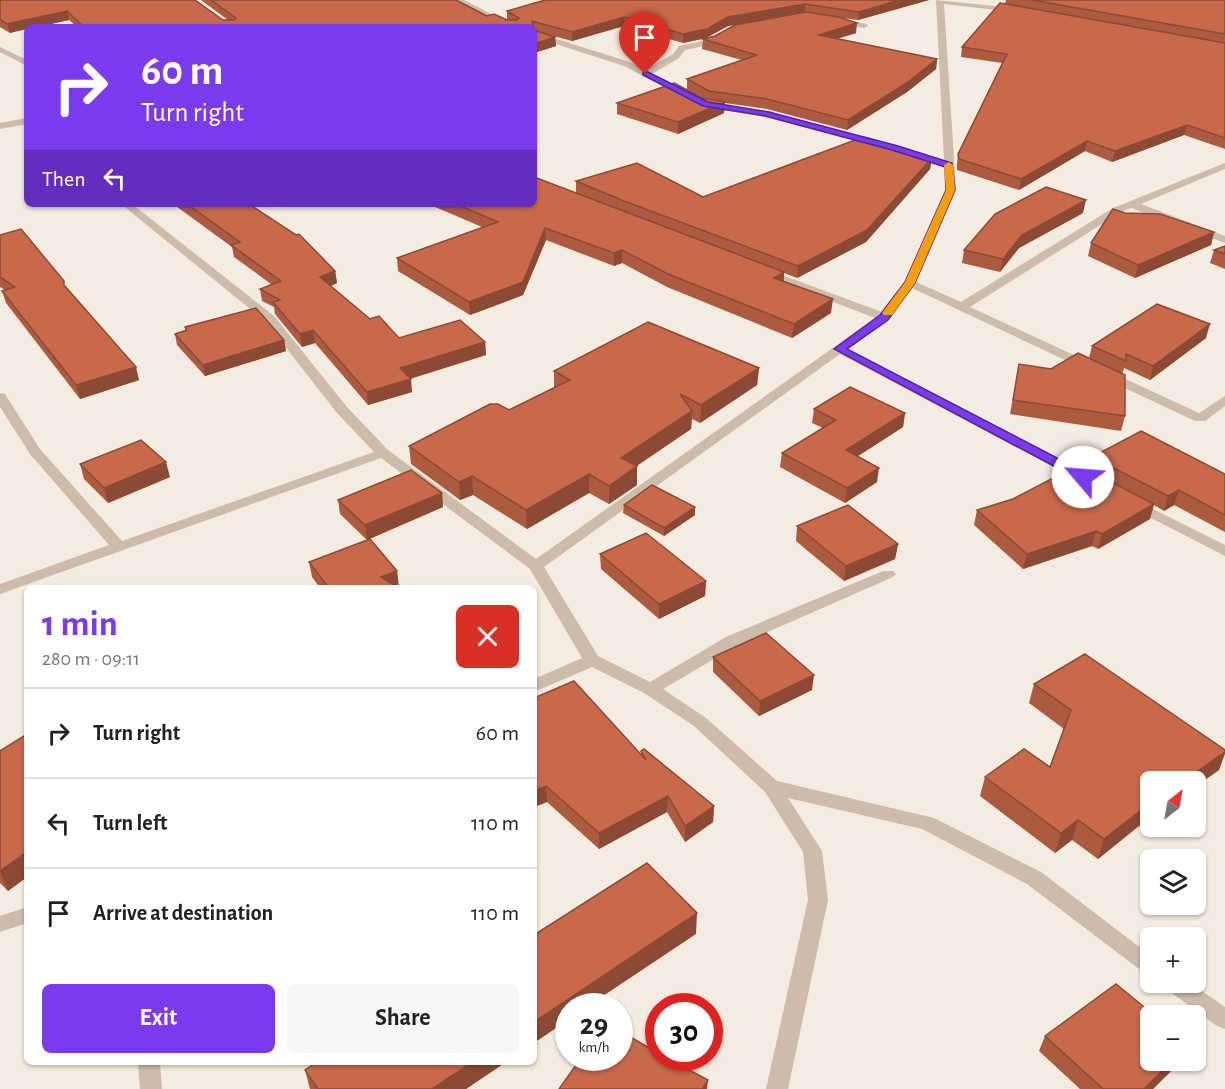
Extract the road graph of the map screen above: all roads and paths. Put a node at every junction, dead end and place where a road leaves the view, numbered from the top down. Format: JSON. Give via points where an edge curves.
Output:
{"nodes":[{"id":1,"x":458,"y":0,"type":"edge"},
{"id":2,"x":940,"y":1,"type":"edge"},
{"id":3,"x":1025,"y":12,"type":"edge"},
{"id":4,"x":834,"y":21,"type":"edge"},
{"id":5,"x":507,"y":24,"type":"edge"},
{"id":6,"x":864,"y":26,"type":"edge"},
{"id":7,"x":731,"y":30,"type":"edge"},
{"id":8,"x":537,"y":35,"type":"edge"},
{"id":9,"x":0,"y":49,"type":"edge"},
{"id":10,"x":24,"y":61,"type":"edge"},
{"id":11,"x":645,"y":74,"type":"junction"},
{"id":12,"x":24,"y":122,"type":"edge"},
{"id":13,"x":0,"y":126,"type":"edge"},
{"id":14,"x":884,"y":145,"type":"edge"},
{"id":15,"x":906,"y":151,"type":"edge"},
{"id":16,"x":949,"y":165,"type":"junction"},
{"id":17,"x":1225,"y":166,"type":"edge"},
{"id":18,"x":1131,"y":204,"type":"junction"},
{"id":19,"x":130,"y":207,"type":"edge"},
{"id":20,"x":1225,"y":240,"type":"edge"},
{"id":21,"x":752,"y":267,"type":"edge"},
{"id":22,"x":910,"y":283,"type":"junction"},
{"id":23,"x":963,"y":306,"type":"junction"},
{"id":24,"x":884,"y":317,"type":"junction"},
{"id":25,"x":839,"y":349,"type":"junction"},
{"id":26,"x":0,"y":397,"type":"edge"},
{"id":27,"x":1225,"y":400,"type":"edge"},
{"id":28,"x":383,"y":453,"type":"junction"},
{"id":29,"x":1100,"y":486,"type":"edge"},
{"id":30,"x":1121,"y":496,"type":"edge"},
{"id":31,"x":120,"y":548,"type":"junction"},
{"id":32,"x":1225,"y":551,"type":"edge"},
{"id":33,"x":536,"y":566,"type":"junction"},
{"id":34,"x":888,"y":574,"type":"dead end"},
{"id":35,"x":0,"y":589,"type":"edge"},
{"id":36,"x":592,"y":660,"type":"junction"},
{"id":37,"x":537,"y":685,"type":"edge"},
{"id":38,"x":650,"y":689,"type":"junction"},
{"id":39,"x":771,"y":787,"type":"junction"},
{"id":40,"x":24,"y":916,"type":"edge"},
{"id":41,"x":0,"y":924,"type":"edge"},
{"id":42,"x":1140,"y":958,"type":"edge"},
{"id":43,"x":1188,"y":993,"type":"edge"},
{"id":44,"x":1225,"y":1019,"type":"edge"},
{"id":45,"x":149,"y":1065,"type":"edge"},
{"id":46,"x":151,"y":1089,"type":"edge"},
{"id":47,"x":777,"y":1089,"type":"edge"}],
"edges":[{"from":1,"to":5,"type":"street"},
{"from":2,"to":3,"type":"street"},
{"from":2,"to":16,"type":"street"},
{"from":4,"to":6,"type":"street"},
{"from":7,"to":11,"type":"street","via":[[710,42],[682,48],[676,56]]},
{"from":8,"to":11,"type":"street","via":[[627,64]]},
{"from":9,"to":10,"type":"street"},
{"from":11,"to":14,"type":"street","via":[[706,105],[766,114]]},
{"from":12,"to":13,"type":"street"},
{"from":15,"to":16,"type":"street"},
{"from":16,"to":22,"type":"street","via":[[951,190]]},
{"from":17,"to":18,"type":"street"},
{"from":18,"to":20,"type":"street"},
{"from":18,"to":23,"type":"street"},
{"from":19,"to":28,"type":"street","via":[[270,319],[342,410]]},
{"from":21,"to":24,"type":"street"},
{"from":22,"to":23,"type":"street"},
{"from":22,"to":24,"type":"street"},
{"from":23,"to":27,"type":"street","via":[[1200,418]]},
{"from":24,"to":25,"type":"street"},
{"from":25,"to":29,"type":"street"},
{"from":25,"to":33,"type":"street"},
{"from":26,"to":31,"type":"street","via":[[35,451]]},
{"from":28,"to":31,"type":"street"},
{"from":28,"to":33,"type":"street"},
{"from":30,"to":32,"type":"street"},
{"from":31,"to":35,"type":"street"},
{"from":33,"to":36,"type":"street"},
{"from":34,"to":38,"type":"street","via":[[732,640]]},
{"from":36,"to":37,"type":"street"},
{"from":36,"to":38,"type":"street"},
{"from":38,"to":39,"type":"street","via":[[700,722]]},
{"from":39,"to":42,"type":"street","via":[[927,823],[1034,878]]},
{"from":39,"to":47,"type":"street","via":[[812,851],[818,900]]},
{"from":40,"to":41,"type":"street"},
{"from":43,"to":44,"type":"street"},
{"from":45,"to":46,"type":"street"}]}
